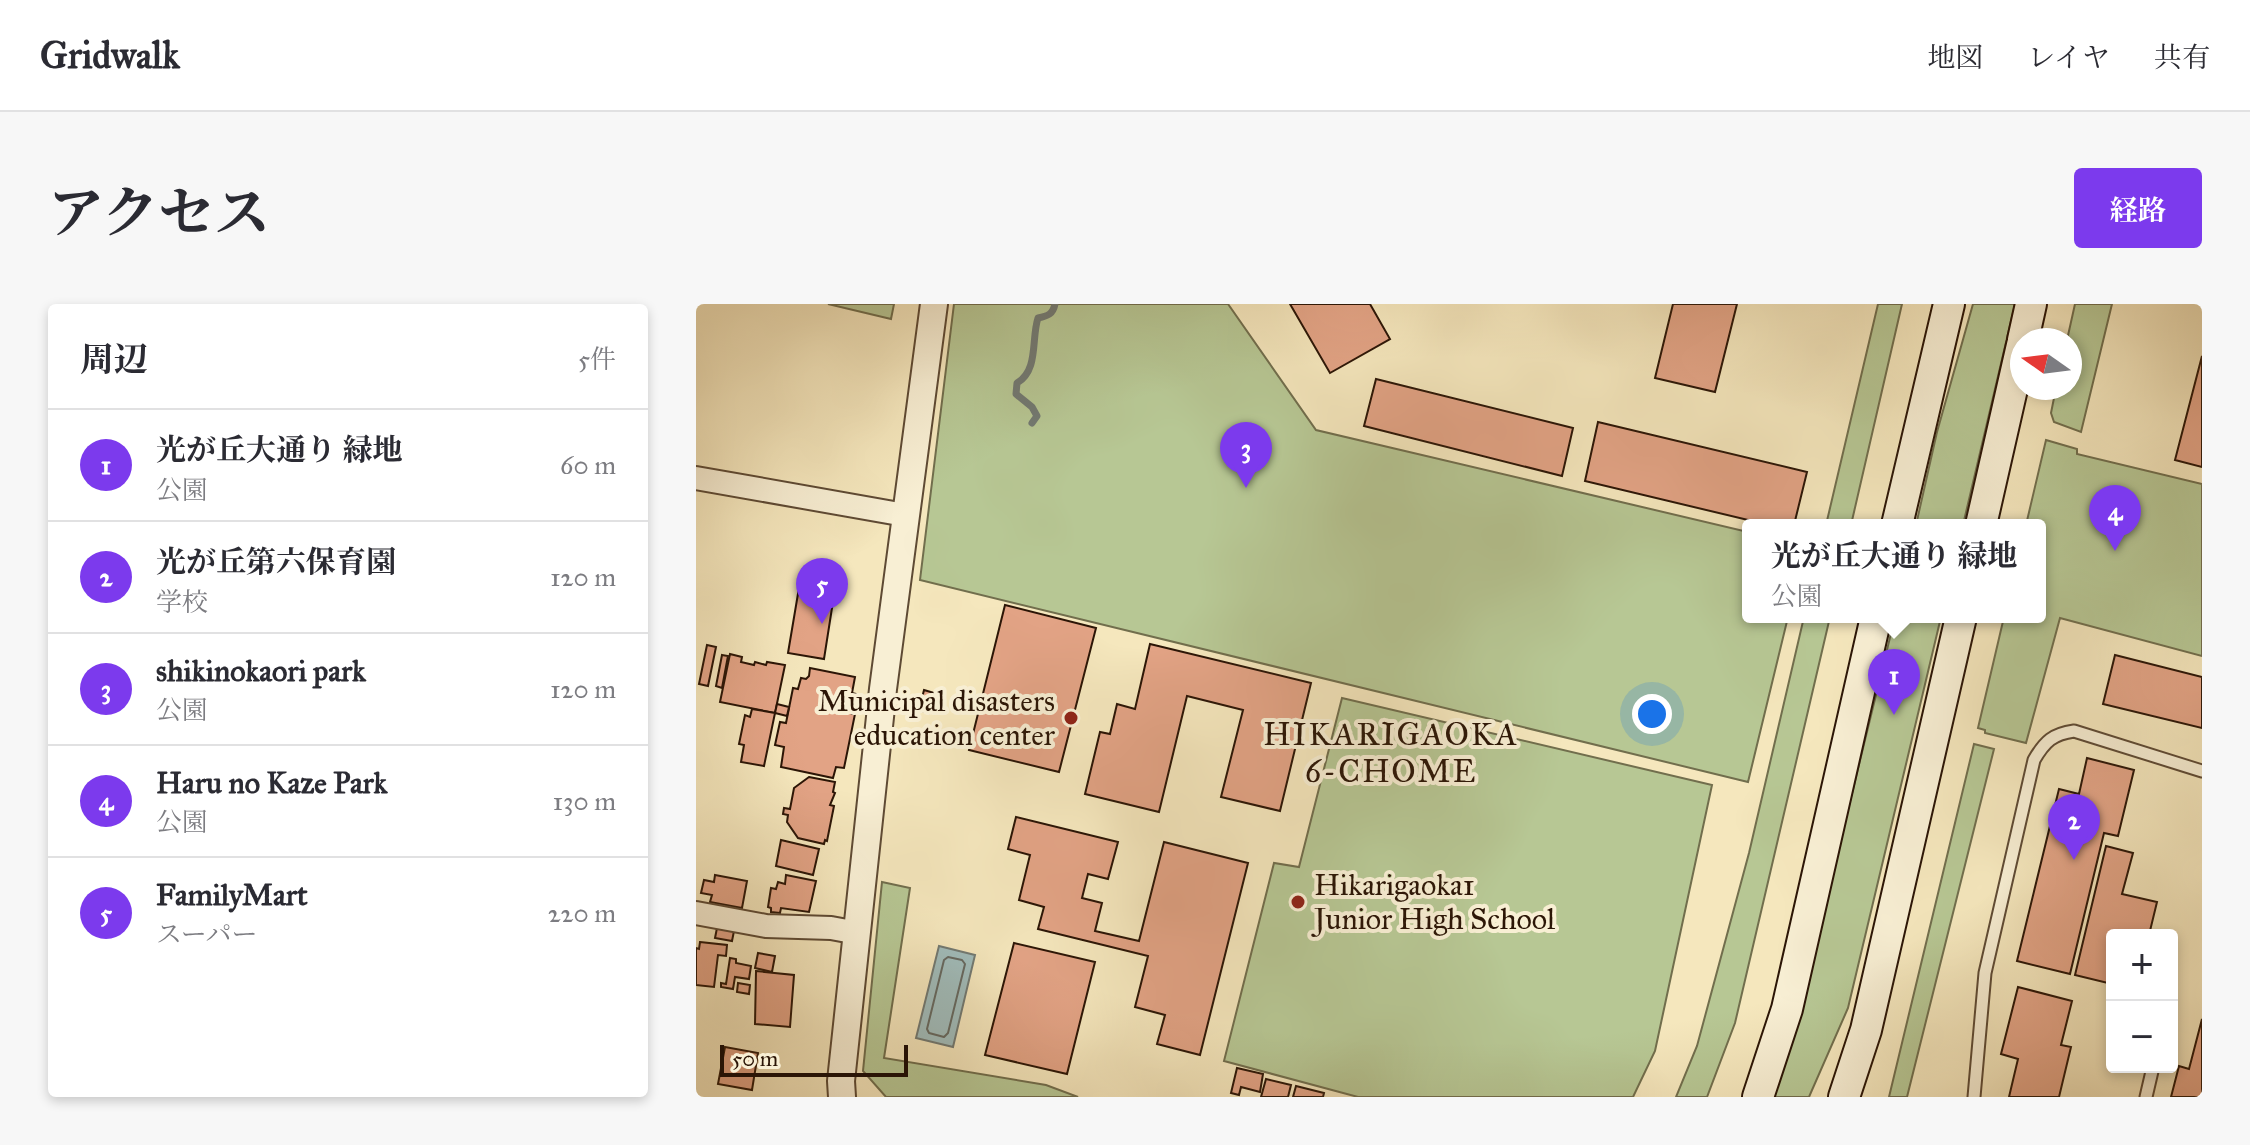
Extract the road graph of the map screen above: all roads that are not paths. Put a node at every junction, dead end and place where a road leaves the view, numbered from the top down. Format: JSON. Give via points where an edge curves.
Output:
{"nodes":[{"id":1,"x":934,"y":304,"type":"edge"},
{"id":2,"x":1949,"y":304,"type":"edge"},
{"id":3,"x":2031,"y":304,"type":"edge"},
{"id":4,"x":2026,"y":328,"type":"edge"},
{"id":5,"x":2010,"y":399,"type":"edge"},
{"id":6,"x":696,"y":478,"type":"edge"},
{"id":7,"x":905,"y":515,"type":"junction"},
{"id":8,"x":1898,"y":519,"type":"edge"},
{"id":9,"x":1982,"y":519,"type":"edge"},
{"id":10,"x":1875,"y":623,"type":"edge"},
{"id":11,"x":1960,"y":623,"type":"edge"},
{"id":12,"x":2202,"y":771,"type":"edge"},
{"id":13,"x":696,"y":913,"type":"edge"},
{"id":14,"x":858,"y":933,"type":"junction"},
{"id":15,"x":2152,"y":1073,"type":"edge"},
{"id":16,"x":842,"y":1097,"type":"edge"},
{"id":17,"x":1758,"y":1097,"type":"edge"},
{"id":18,"x":1844,"y":1097,"type":"edge"},
{"id":19,"x":1974,"y":1097,"type":"edge"},
{"id":20,"x":2146,"y":1097,"type":"edge"}],
"edges":[{"from":1,"to":7,"type":"street"},
{"from":2,"to":8,"type":"main road"},
{"from":3,"to":4,"type":"main road"},
{"from":5,"to":9,"type":"main road"},
{"from":6,"to":7,"type":"street"},
{"from":7,"to":14,"type":"street"},
{"from":10,"to":17,"type":"main road","via":[[1787,1009]]},
{"from":11,"to":18,"type":"main road","via":[[1866,1030]]},
{"from":12,"to":19,"type":"lane","via":[[2074,731],[2044,742],[2034,760],[1985,973]]},
{"from":13,"to":14,"type":"street","via":[[766,926]]},
{"from":14,"to":16,"type":"street"},
{"from":15,"to":20,"type":"lane"}]}
